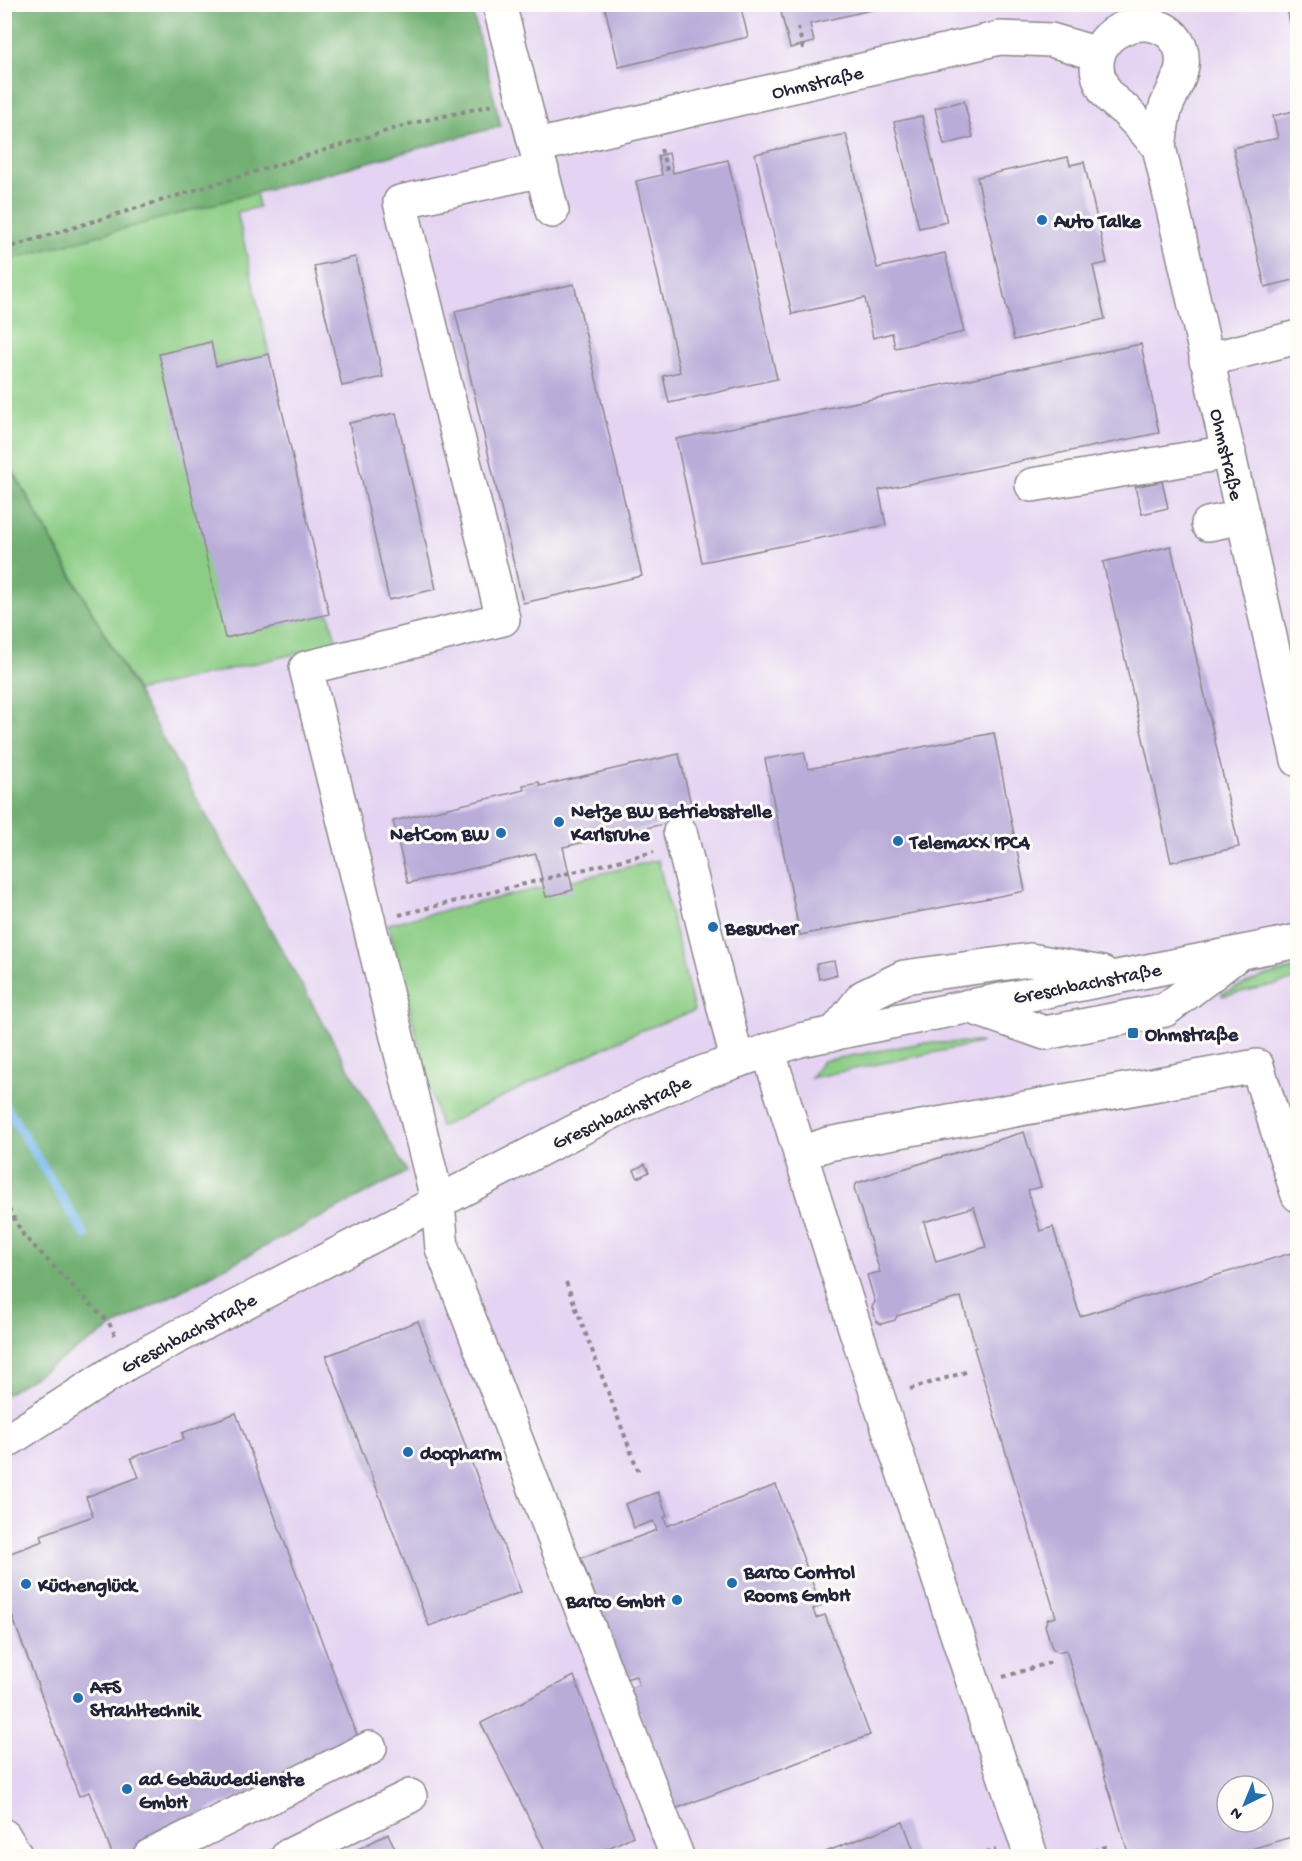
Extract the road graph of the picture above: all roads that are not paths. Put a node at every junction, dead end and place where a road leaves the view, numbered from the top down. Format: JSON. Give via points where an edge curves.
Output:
{"nodes":[{"id":1,"x":499,"y":4,"type":"edge"},
{"id":2,"x":1152,"y":12,"type":"edge"},
{"id":3,"x":1098,"y":54,"type":"junction"},
{"id":4,"x":1159,"y":147,"type":"junction"},
{"id":5,"x":539,"y":158,"type":"junction"},
{"id":6,"x":552,"y":211,"type":"dead end"},
{"id":7,"x":1298,"y":337,"type":"edge"},
{"id":8,"x":1206,"y":360,"type":"junction"},
{"id":9,"x":1229,"y":452,"type":"junction"},
{"id":10,"x":1032,"y":485,"type":"dead end"},
{"id":11,"x":1243,"y":517,"type":"junction"},
{"id":12,"x":1208,"y":524,"type":"dead end"},
{"id":13,"x":1298,"y":760,"type":"edge"},
{"id":14,"x":682,"y":839,"type":"road end"},
{"id":15,"x":1298,"y":941,"type":"edge"},
{"id":16,"x":1240,"y":952,"type":"junction"},
{"id":17,"x":1122,"y":976,"type":"junction"},
{"id":18,"x":968,"y":1006,"type":"junction"},
{"id":19,"x":834,"y":1034,"type":"junction"},
{"id":20,"x":768,"y":1050,"type":"junction"},
{"id":21,"x":737,"y":1060,"type":"junction"},
{"id":22,"x":800,"y":1154,"type":"junction"},
{"id":23,"x":1298,"y":1195,"type":"edge"},
{"id":24,"x":438,"y":1203,"type":"junction"},
{"id":25,"x":4,"y":1443,"type":"edge"},
{"id":26,"x":370,"y":1748,"type":"dead end"},
{"id":27,"x":410,"y":1796,"type":"dead end"},
{"id":28,"x":4,"y":1836,"type":"edge"},
{"id":29,"x":16,"y":1857,"type":"edge"},
{"id":30,"x":150,"y":1857,"type":"edge"},
{"id":31,"x":288,"y":1857,"type":"edge"},
{"id":32,"x":677,"y":1857,"type":"edge"},
{"id":33,"x":1031,"y":1857,"type":"edge"}],
"edges":[{"from":1,"to":5,"type":"street"},
{"from":2,"to":3,"type":"street","name":"Ohmstraße","via":[[1117,26],[1105,36]]},
{"from":2,"to":4,"type":"street","name":"Ohmstraße","via":[[1180,46],[1183,62],[1180,79],[1166,108]]},
{"from":3,"to":4,"type":"street","via":[[1098,74],[1106,93]]},
{"from":3,"to":5,"type":"street","name":"Ohmstraße","via":[[1051,40],[1000,38]]},
{"from":4,"to":8,"type":"street","name":"Ohmstraße"},
{"from":5,"to":6,"type":"street"},
{"from":5,"to":24,"type":"street","name":"Ohmstraße","via":[[400,202],[503,619],[306,668]]},
{"from":7,"to":8,"type":"street"},
{"from":8,"to":9,"type":"street","name":"Ohmstraße"},
{"from":9,"to":10,"type":"street"},
{"from":9,"to":11,"type":"street","name":"Ohmstraße"},
{"from":11,"to":12,"type":"street"},
{"from":11,"to":13,"type":"street","name":"Ohmstraße"},
{"from":14,"to":21,"type":"street"},
{"from":15,"to":16,"type":"street","name":"Greschbachstraße"},
{"from":16,"to":17,"type":"street","name":"Greschbachstraße"},
{"from":16,"to":18,"type":"street","via":[[1165,1010],[1045,1033]]},
{"from":17,"to":18,"type":"street","name":"Greschbachstraße"},
{"from":17,"to":19,"type":"street","via":[[1030,960],[904,977],[863,998]]},
{"from":18,"to":19,"type":"street","name":"Greschbachstraße"},
{"from":19,"to":20,"type":"street","name":"Greschbachstraße"},
{"from":20,"to":21,"type":"street","name":"Greschbachstraße"},
{"from":20,"to":22,"type":"street"},
{"from":21,"to":24,"type":"street","name":"Greschbachstraße","via":[[616,1110]]},
{"from":22,"to":23,"type":"street","via":[[828,1144],[1257,1066]]},
{"from":22,"to":33,"type":"street"},
{"from":24,"to":25,"type":"street","name":"Greschbachstraße","via":[[129,1362]]},
{"from":24,"to":32,"type":"street","via":[[442,1248]]},
{"from":26,"to":30,"type":"street"},
{"from":27,"to":31,"type":"street"},
{"from":28,"to":29,"type":"street"}]}
